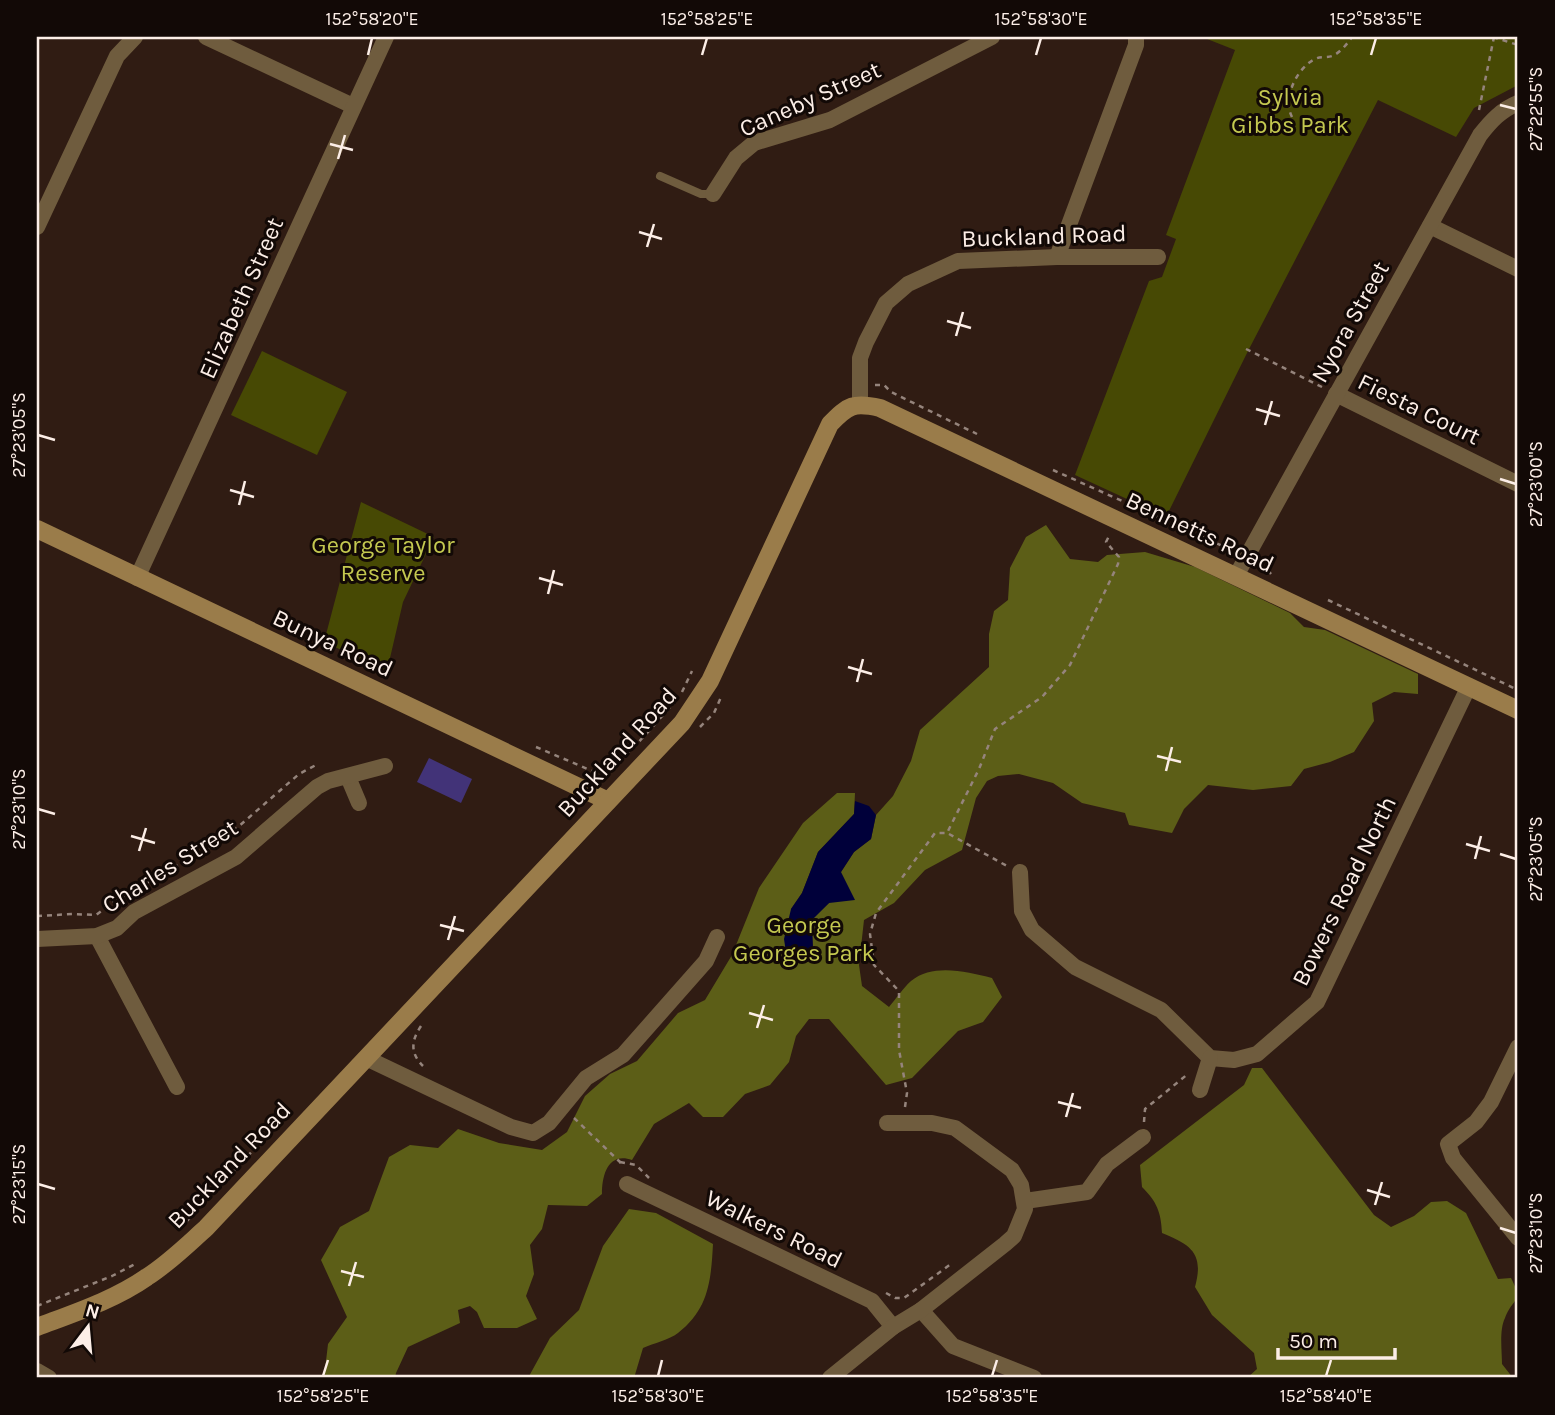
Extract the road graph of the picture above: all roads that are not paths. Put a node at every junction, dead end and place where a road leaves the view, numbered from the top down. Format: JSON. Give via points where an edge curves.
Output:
{"nodes":[{"id":1,"x":135,"y":37,"type":"edge"},
{"id":2,"x":206,"y":37,"type":"edge"},
{"id":3,"x":386,"y":37,"type":"edge"},
{"id":4,"x":992,"y":37,"type":"edge"},
{"id":5,"x":1136,"y":37,"type":"edge"},
{"id":6,"x":1518,"y":103,"type":"edge"},
{"id":7,"x":353,"y":106,"type":"junction"},
{"id":8,"x":660,"y":176,"type":"dead end"},
{"id":9,"x":713,"y":194,"type":"joint"},
{"id":10,"x":1430,"y":226,"type":"junction"},
{"id":11,"x":37,"y":227,"type":"edge"},
{"id":12,"x":1057,"y":257,"type":"junction"},
{"id":13,"x":1157,"y":257,"type":"dead end"},
{"id":14,"x":1518,"y":269,"type":"edge"},
{"id":15,"x":1336,"y":394,"type":"junction"},
{"id":16,"x":860,"y":403,"type":"junction"},
{"id":17,"x":1518,"y":484,"type":"edge"},
{"id":18,"x":37,"y":529,"type":"edge"},
{"id":19,"x":1236,"y":576,"type":"junction"},
{"id":20,"x":137,"y":578,"type":"junction"},
{"id":21,"x":1469,"y":686,"type":"junction"},
{"id":22,"x":1518,"y":710,"type":"edge"},
{"id":23,"x":386,"y":766,"type":"dead end"},
{"id":24,"x":348,"y":777,"type":"junction"},
{"id":25,"x":608,"y":801,"type":"junction"},
{"id":26,"x":359,"y":803,"type":"dead end"},
{"id":27,"x":1020,"y":872,"type":"road end"},
{"id":28,"x":97,"y":936,"type":"junction"},
{"id":29,"x":718,"y":937,"type":"dead end"},
{"id":30,"x":37,"y":939,"type":"edge"},
{"id":31,"x":1518,"y":1047,"type":"edge"},
{"id":32,"x":366,"y":1058,"type":"junction"},
{"id":33,"x":1208,"y":1063,"type":"junction"},
{"id":34,"x":177,"y":1087,"type":"dead end"},
{"id":35,"x":1200,"y":1090,"type":"dead end"},
{"id":36,"x":895,"y":1124,"type":"road end"},
{"id":37,"x":1143,"y":1137,"type":"road end"},
{"id":38,"x":627,"y":1184,"type":"dead end"},
{"id":39,"x":1025,"y":1201,"type":"junction"},
{"id":40,"x":1518,"y":1238,"type":"edge"},
{"id":41,"x":921,"y":1310,"type":"junction"},
{"id":42,"x":37,"y":1327,"type":"edge"},
{"id":43,"x":892,"y":1327,"type":"junction"},
{"id":44,"x":37,"y":1371,"type":"edge"},
{"id":45,"x":49,"y":1378,"type":"edge"},
{"id":46,"x":830,"y":1378,"type":"edge"},
{"id":47,"x":1034,"y":1378,"type":"edge"}],
"edges":[{"from":1,"to":11,"type":"street","via":[[117,56]]},
{"from":2,"to":7,"type":"street"},
{"from":3,"to":7,"type":"street","name":"Elizabeth Street"},
{"from":4,"to":9,"type":"street","name":"Caneby Street","via":[[830,120],[754,143],[736,158]]},
{"from":5,"to":12,"type":"street"},
{"from":6,"to":10,"type":"street","name":"Nyora Street","via":[[1495,117],[1480,135]]},
{"from":7,"to":20,"type":"street","name":"Elizabeth Street"},
{"from":8,"to":9,"type":"lane","name":"Caneby Street","via":[[701,194]]},
{"from":10,"to":14,"type":"street"},
{"from":10,"to":15,"type":"street","name":"Nyora Street"},
{"from":12,"to":13,"type":"street","name":"Buckland Road"},
{"from":12,"to":16,"type":"street","name":"Buckland Road","via":[[958,261],[908,284],[886,303],[866,342],[860,358]]},
{"from":15,"to":17,"type":"street","name":"Fiesta Court"},
{"from":15,"to":19,"type":"street","name":"Nyora Street"},
{"from":16,"to":19,"type":"street","name":"Bennetts Road","via":[[880,408]]},
{"from":16,"to":25,"type":"street","name":"Buckland Road","via":[[843,410],[830,424],[710,681],[682,723]]},
{"from":18,"to":20,"type":"street","name":"Bunya Road"},
{"from":19,"to":21,"type":"street","name":"Bennetts Road"},
{"from":20,"to":25,"type":"street","name":"Bunya Road"},
{"from":21,"to":22,"type":"street","name":"Bennetts Road"},
{"from":21,"to":33,"type":"street","name":"Bowers Road North","via":[[1317,1002],[1257,1054]]},
{"from":23,"to":24,"type":"street","name":"Charles Street"},
{"from":24,"to":26,"type":"street"},
{"from":24,"to":28,"type":"street","name":"Charles Street","via":[[317,787],[236,857]]},
{"from":25,"to":32,"type":"street","name":"Buckland Road"},
{"from":27,"to":33,"type":"street","via":[[1022,911],[1032,929],[1074,967],[1161,1010]]},
{"from":28,"to":30,"type":"street","name":"Charles Street"},
{"from":28,"to":34,"type":"street"},
{"from":29,"to":32,"type":"street","via":[[706,961],[623,1055],[586,1078],[549,1123],[533,1133],[511,1127]]},
{"from":31,"to":40,"type":"street","via":[[1491,1102],[1476,1122],[1448,1144],[1452,1158]]},
{"from":32,"to":42,"type":"street","name":"Buckland Road","via":[[178,1254],[135,1284]]},
{"from":33,"to":35,"type":"street"},
{"from":36,"to":39,"type":"street","via":[[955,1128],[1012,1170]]},
{"from":37,"to":39,"type":"street","via":[[1107,1164],[1087,1192]]},
{"from":38,"to":43,"type":"street","name":"Walkers Road","via":[[872,1301]]},
{"from":39,"to":41,"type":"street","via":[[1014,1236]]},
{"from":41,"to":43,"type":"street"},
{"from":41,"to":47,"type":"street","via":[[953,1346]]},
{"from":43,"to":46,"type":"street"},
{"from":44,"to":45,"type":"street"}]}
